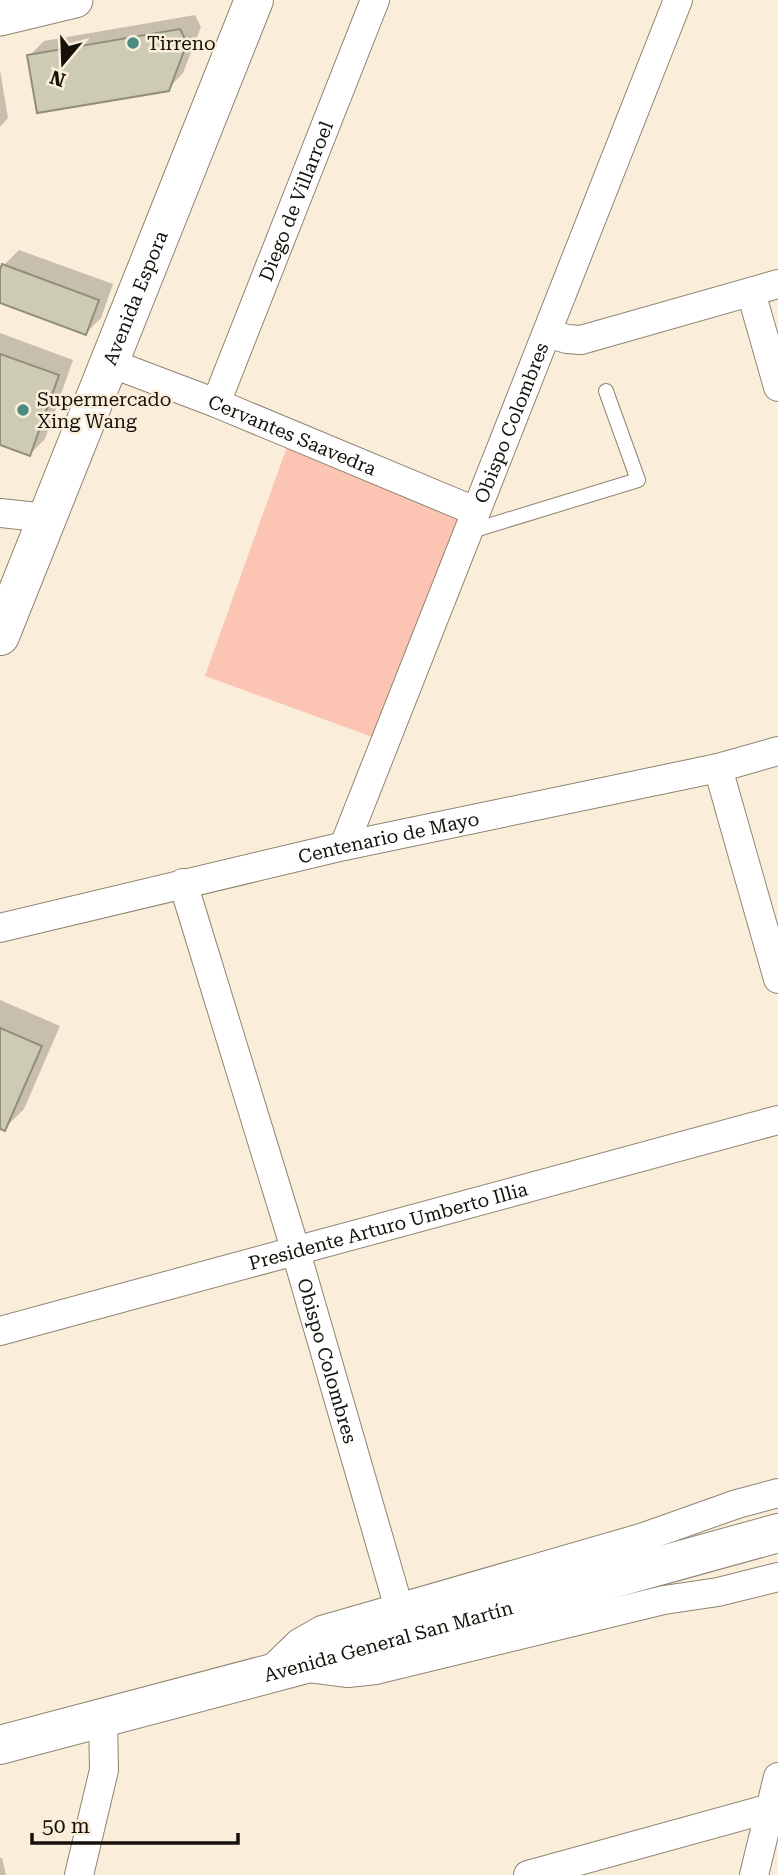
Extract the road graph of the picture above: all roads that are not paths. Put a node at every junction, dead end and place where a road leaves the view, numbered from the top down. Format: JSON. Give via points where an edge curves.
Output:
{"nodes":[{"id":1,"x":75,"y":0,"type":"edge"},
{"id":2,"x":254,"y":0,"type":"edge"},
{"id":3,"x":375,"y":0,"type":"edge"},
{"id":4,"x":678,"y":0,"type":"edge"},
{"id":5,"x":0,"y":18,"type":"edge"},
{"id":6,"x":778,"y":284,"type":"edge"},
{"id":7,"x":751,"y":292,"type":"junction"},
{"id":8,"x":547,"y":333,"type":"junction"},
{"id":9,"x":110,"y":363,"type":"junction"},
{"id":10,"x":778,"y":387,"type":"edge"},
{"id":11,"x":606,"y":391,"type":"dead end"},
{"id":12,"x":216,"y":403,"type":"junction"},
{"id":13,"x":0,"y":513,"type":"edge"},
{"id":14,"x":47,"y":518,"type":"junction"},
{"id":15,"x":471,"y":522,"type":"junction"},
{"id":16,"x":0,"y":636,"type":"edge"},
{"id":17,"x":778,"y":751,"type":"edge"},
{"id":18,"x":718,"y":768,"type":"junction"},
{"id":19,"x":344,"y":846,"type":"junction"},
{"id":20,"x":183,"y":883,"type":"junction"},
{"id":21,"x":0,"y":929,"type":"edge"},
{"id":22,"x":778,"y":979,"type":"edge"},
{"id":23,"x":778,"y":1120,"type":"edge"},
{"id":24,"x":296,"y":1252,"type":"junction"},
{"id":25,"x":0,"y":1331,"type":"edge"},
{"id":26,"x":778,"y":1493,"type":"edge"},
{"id":27,"x":778,"y":1533,"type":"edge"},
{"id":28,"x":778,"y":1577,"type":"edge"},
{"id":29,"x":403,"y":1622,"type":"junction"},
{"id":30,"x":281,"y":1671,"type":"junction"},
{"id":31,"x":103,"y":1718,"type":"junction"},
{"id":32,"x":0,"y":1745,"type":"edge"},
{"id":33,"x":778,"y":1777,"type":"edge"},
{"id":34,"x":774,"y":1807,"type":"edge"},
{"id":35,"x":79,"y":1875,"type":"edge"},
{"id":36,"x":528,"y":1875,"type":"edge"},
{"id":37,"x":754,"y":1875,"type":"edge"}],
"edges":[{"from":1,"to":5,"type":"street"},
{"from":2,"to":9,"type":"main road","name":"Avenida Espora"},
{"from":3,"to":12,"type":"street","name":"Diego de Villarroel"},
{"from":4,"to":8,"type":"street","name":"Obispo Colombres"},
{"from":6,"to":7,"type":"street"},
{"from":7,"to":8,"type":"street","via":[[581,340]]},
{"from":7,"to":10,"type":"street"},
{"from":8,"to":15,"type":"street","name":"Obispo Colombres"},
{"from":9,"to":12,"type":"street","name":"Cervantes Saavedra"},
{"from":9,"to":14,"type":"main road","name":"Avenida Espora"},
{"from":11,"to":15,"type":"lane","via":[[638,480]]},
{"from":12,"to":15,"type":"street","name":"Cervantes Saavedra"},
{"from":13,"to":14,"type":"street"},
{"from":14,"to":16,"type":"main road","name":"Avenida Espora"},
{"from":15,"to":19,"type":"street","name":"Obispo Colombres"},
{"from":17,"to":18,"type":"street","name":"Centenario de Mayo"},
{"from":18,"to":19,"type":"street","name":"Centenario de Mayo"},
{"from":18,"to":22,"type":"street"},
{"from":19,"to":20,"type":"street","name":"Centenario de Mayo"},
{"from":20,"to":21,"type":"street","name":"Centenario de Mayo"},
{"from":20,"to":24,"type":"street","name":"Obispo Colombres"},
{"from":23,"to":24,"type":"street","name":"Presidente Arturo Umberto Illia"},
{"from":24,"to":25,"type":"street","name":"Presidente Arturo Umberto Illia"},
{"from":24,"to":29,"type":"street","name":"Obispo Colombres"},
{"from":26,"to":29,"type":"street"},
{"from":27,"to":29,"type":"main road","name":"Avenida General San Martín"},
{"from":28,"to":30,"type":"street","via":[[376,1670]]},
{"from":29,"to":30,"type":"main road","name":"Avenida General San Martín"},
{"from":30,"to":31,"type":"main road","name":"Avenida General San Martín"},
{"from":31,"to":32,"type":"main road","name":"Avenida General San Martín"},
{"from":31,"to":35,"type":"street","via":[[104,1770]]},
{"from":33,"to":34,"type":"street"},
{"from":34,"to":36,"type":"street"},
{"from":34,"to":37,"type":"street"}]}
